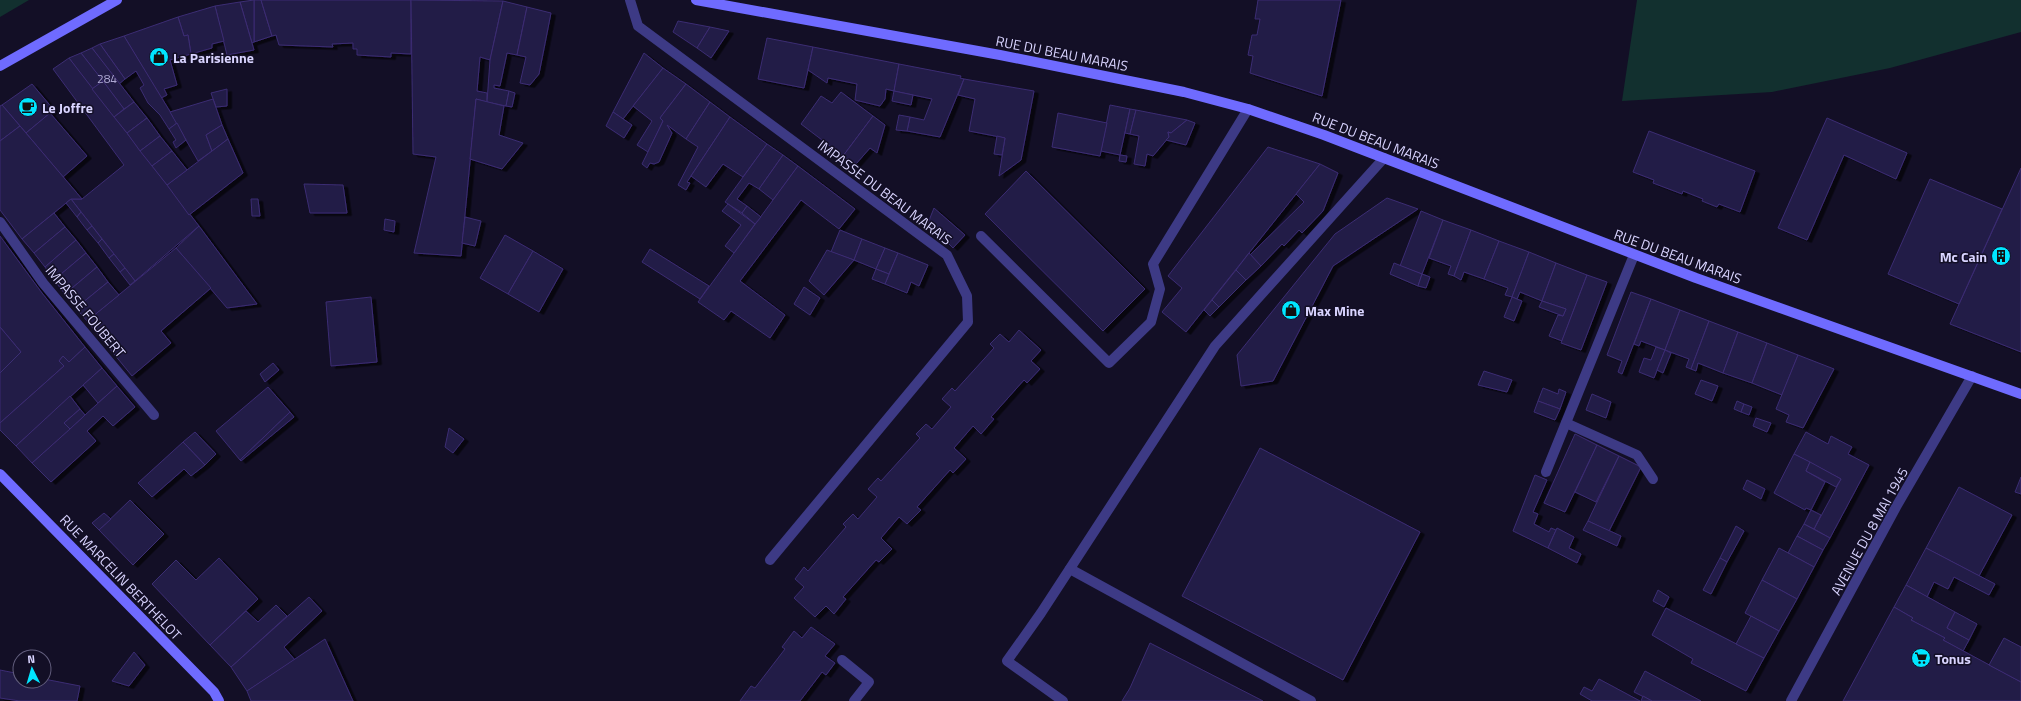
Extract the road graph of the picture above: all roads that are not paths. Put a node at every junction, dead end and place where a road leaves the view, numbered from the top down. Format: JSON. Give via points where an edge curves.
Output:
{"nodes":[{"id":1,"x":117,"y":0,"type":"edge"},
{"id":2,"x":630,"y":0,"type":"edge"},
{"id":3,"x":696,"y":0,"type":"edge"},
{"id":4,"x":0,"y":66,"type":"edge"},
{"id":5,"x":1248,"y":109,"type":"junction"},
{"id":6,"x":1384,"y":158,"type":"junction"},
{"id":7,"x":0,"y":222,"type":"edge"},
{"id":8,"x":981,"y":236,"type":"dead end"},
{"id":9,"x":1634,"y":255,"type":"junction"},
{"id":10,"x":1972,"y":376,"type":"junction"},
{"id":11,"x":2021,"y":394,"type":"edge"},
{"id":12,"x":154,"y":415,"type":"dead end"},
{"id":13,"x":1566,"y":423,"type":"junction"},
{"id":14,"x":1546,"y":472,"type":"dead end"},
{"id":15,"x":0,"y":474,"type":"edge"},
{"id":16,"x":1653,"y":479,"type":"dead end"},
{"id":17,"x":770,"y":560,"type":"dead end"},
{"id":18,"x":1070,"y":569,"type":"junction"},
{"id":19,"x":842,"y":660,"type":"dead end"},
{"id":20,"x":219,"y":701,"type":"edge"},
{"id":21,"x":854,"y":701,"type":"edge"},
{"id":22,"x":1063,"y":701,"type":"edge"},
{"id":23,"x":1311,"y":701,"type":"edge"},
{"id":24,"x":1791,"y":701,"type":"edge"}],
"edges":[{"from":1,"to":4,"type":"street"},
{"from":2,"to":17,"type":"street","name":"IMPASSE DU BEAU MARAIS","via":[[638,26],[947,255],[967,296],[968,322]]},
{"from":3,"to":5,"type":"street","name":"RUE DU BEAU MARAIS","via":[[1000,55],[1184,92]]},
{"from":5,"to":6,"type":"street","name":"RUE DU BEAU MARAIS"},
{"from":5,"to":8,"type":"street","via":[[1153,264],[1160,289],[1151,322],[1109,363]]},
{"from":6,"to":9,"type":"street","name":"RUE DU BEAU MARAIS"},
{"from":6,"to":18,"type":"street","via":[[1215,346]]},
{"from":7,"to":12,"type":"street","name":"IMPASSE FOUBERT","via":[[44,283]]},
{"from":9,"to":10,"type":"street","name":"RUE DU BEAU MARAIS"},
{"from":9,"to":13,"type":"street"},
{"from":10,"to":11,"type":"street","name":"RUE DU BEAU MARAIS"},
{"from":10,"to":24,"type":"street","name":"AVENUE DU 8 MAI 1945","via":[[1896,508]]},
{"from":13,"to":14,"type":"street"},
{"from":13,"to":16,"type":"street","via":[[1638,455]]},
{"from":15,"to":20,"type":"street","name":"RUE MARCELIN BERTHELOT","via":[[214,692]]},
{"from":18,"to":22,"type":"street","via":[[1007,661]]},
{"from":18,"to":23,"type":"street"},
{"from":19,"to":21,"type":"street","via":[[869,682]]}]}
